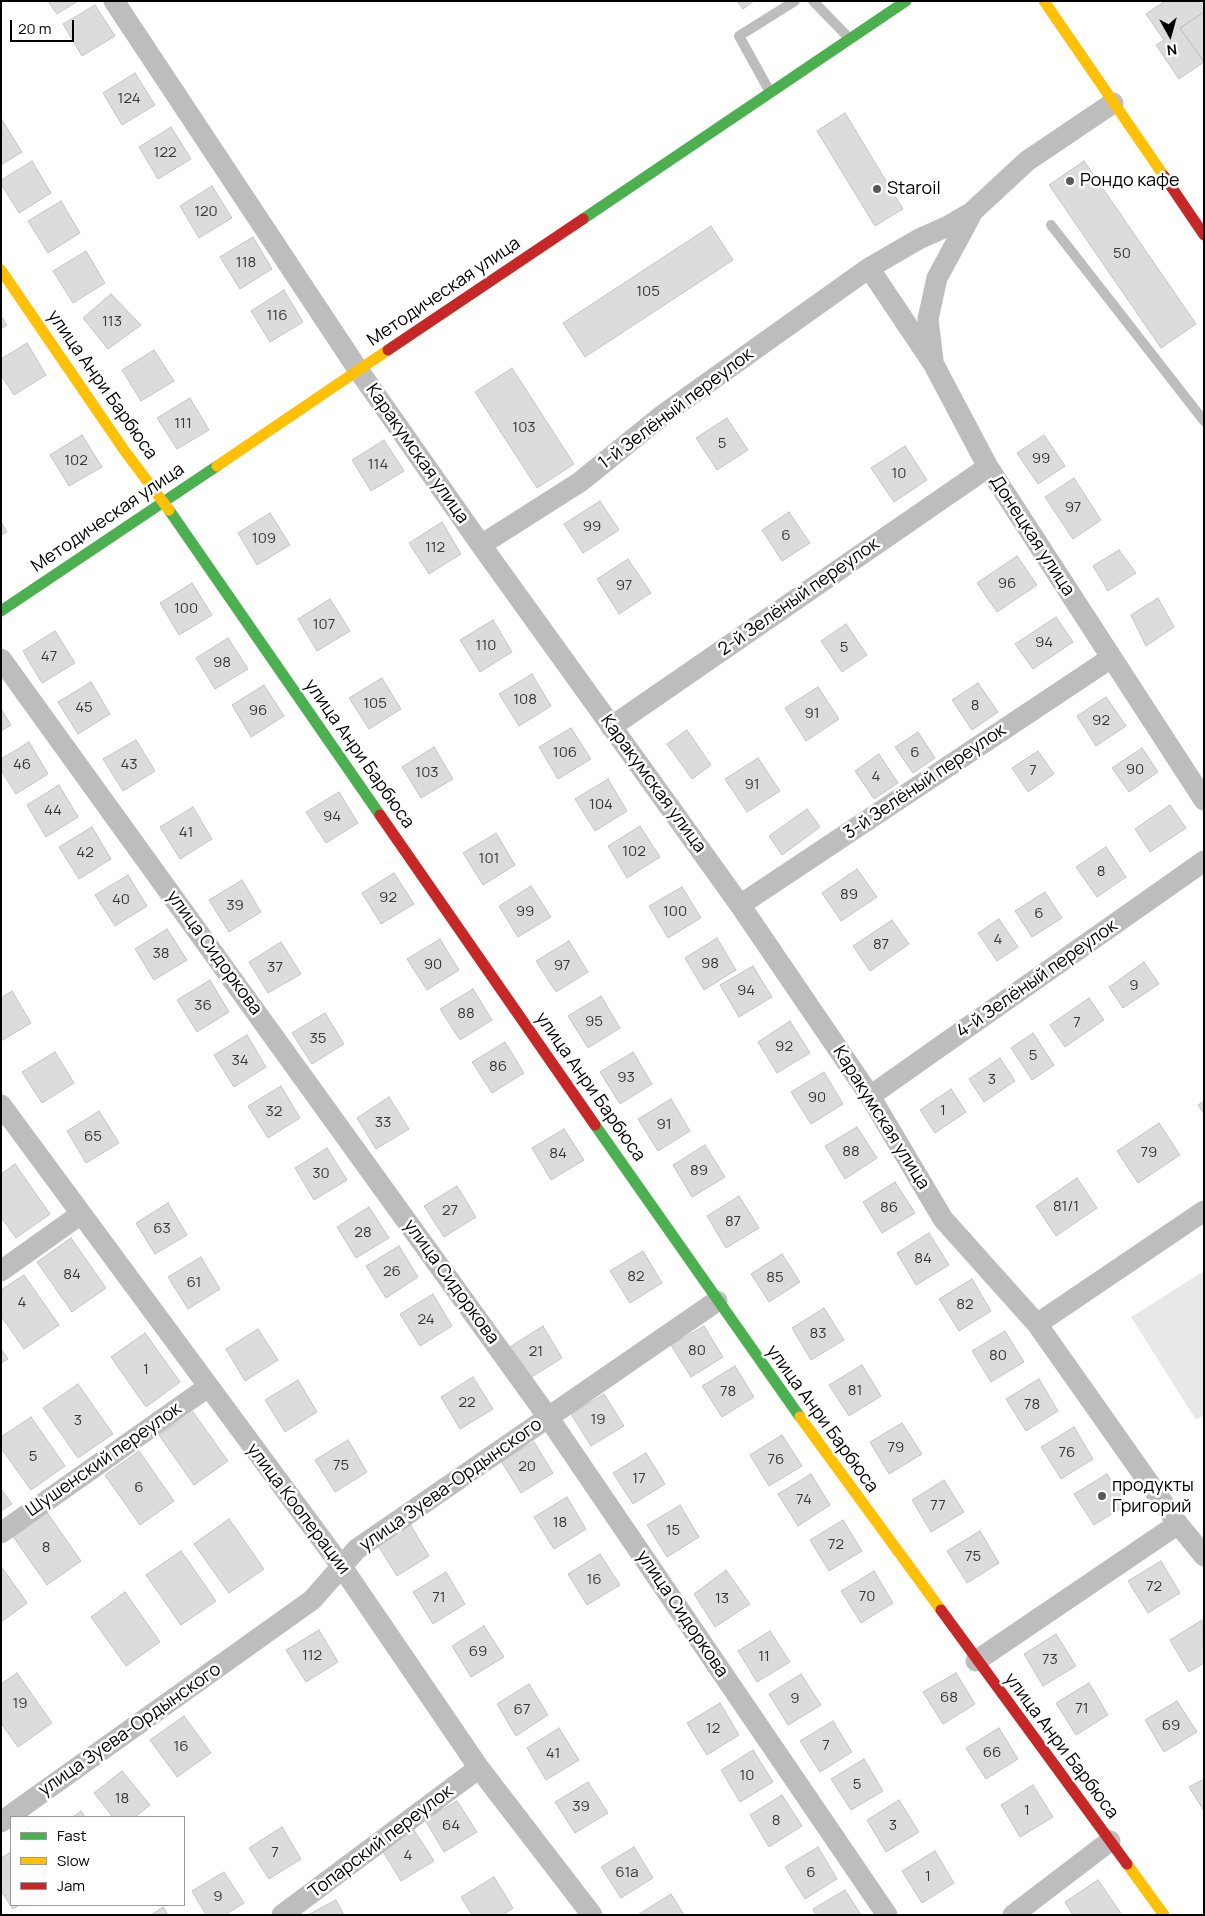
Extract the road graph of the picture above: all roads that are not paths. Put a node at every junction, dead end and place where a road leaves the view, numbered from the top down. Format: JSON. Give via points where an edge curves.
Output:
{"nodes":[{"id":1,"x":114,"y":1,"type":"edge"},
{"id":2,"x":795,"y":1,"type":"edge"},
{"id":3,"x":813,"y":1,"type":"edge"},
{"id":4,"x":906,"y":1,"type":"edge"},
{"id":5,"x":1044,"y":1,"type":"edge"},
{"id":6,"x":850,"y":39,"type":"junction"},
{"id":7,"x":771,"y":94,"type":"junction"},
{"id":8,"x":1113,"y":102,"type":"junction"},
{"id":9,"x":972,"y":212,"type":"junction"},
{"id":10,"x":1051,"y":225,"type":"dead end"},
{"id":11,"x":1204,"y":235,"type":"edge"},
{"id":12,"x":869,"y":268,"type":"junction"},
{"id":13,"x":1,"y":270,"type":"edge"},
{"id":14,"x":934,"y":364,"type":"junction"},
{"id":15,"x":359,"y":371,"type":"junction"},
{"id":16,"x":1204,"y":421,"type":"edge"},
{"id":17,"x":988,"y":467,"type":"junction"},
{"id":18,"x":163,"y":501,"type":"junction"},
{"id":19,"x":481,"y":545,"type":"junction"},
{"id":20,"x":1,"y":611,"type":"edge"},
{"id":21,"x":1111,"y":658,"type":"junction"},
{"id":22,"x":1,"y":659,"type":"edge"},
{"id":23,"x":611,"y":727,"type":"junction"},
{"id":24,"x":1204,"y":800,"type":"edge"},
{"id":25,"x":1204,"y":861,"type":"edge"},
{"id":26,"x":740,"y":905,"type":"junction"},
{"id":27,"x":870,"y":1096,"type":"junction"},
{"id":28,"x":1,"y":1105,"type":"edge"},
{"id":29,"x":1204,"y":1211,"type":"edge"},
{"id":30,"x":81,"y":1214,"type":"junction"},
{"id":31,"x":1,"y":1271,"type":"edge"},
{"id":32,"x":717,"y":1301,"type":"junction"},
{"id":33,"x":1037,"y":1324,"type":"junction"},
{"id":34,"x":208,"y":1387,"type":"junction"},
{"id":35,"x":548,"y":1417,"type":"junction"},
{"id":36,"x":1178,"y":1524,"type":"junction"},
{"id":37,"x":1,"y":1534,"type":"edge"},
{"id":38,"x":1204,"y":1556,"type":"edge"},
{"id":39,"x":342,"y":1567,"type":"junction"},
{"id":40,"x":976,"y":1662,"type":"junction"},
{"id":41,"x":480,"y":1768,"type":"junction"},
{"id":42,"x":1,"y":1822,"type":"edge"},
{"id":43,"x":1110,"y":1842,"type":"junction"},
{"id":44,"x":282,"y":1915,"type":"edge"},
{"id":45,"x":592,"y":1915,"type":"edge"},
{"id":46,"x":886,"y":1915,"type":"edge"},
{"id":47,"x":1013,"y":1915,"type":"edge"},
{"id":48,"x":1164,"y":1915,"type":"edge"}],
"edges":[{"from":1,"to":15,"type":"street","name":"Каракумская улица"},
{"from":2,"to":7,"type":"lane","via":[[740,36]]},
{"from":3,"to":6,"type":"lane"},
{"from":4,"to":6,"type":"street","name":"Методическая улица"},
{"from":5,"to":8,"type":"street"},
{"from":6,"to":7,"type":"street","name":"Методическая улица"},
{"from":7,"to":15,"type":"street","name":"Методическая улица"},
{"from":8,"to":9,"type":"street","via":[[1028,161]]},
{"from":8,"to":11,"type":"street"},
{"from":9,"to":12,"type":"street","name":"1-й Зелёный переулок"},
{"from":9,"to":14,"type":"street","via":[[937,278],[928,320]]},
{"from":10,"to":16,"type":"lane"},
{"from":12,"to":14,"type":"street","name":"Донецкая улица"},
{"from":12,"to":19,"type":"street","name":"1-й Зелёный переулок","via":[[664,414],[580,482]]},
{"from":13,"to":18,"type":"street","name":"улица Анри Барбюса","via":[[124,450]]},
{"from":14,"to":17,"type":"street","name":"Донецкая улица"},
{"from":15,"to":18,"type":"street","name":"Методическая улица"},
{"from":15,"to":19,"type":"street","name":"Каракумская улица"},
{"from":17,"to":21,"type":"street","name":"Донецкая улица"},
{"from":17,"to":23,"type":"street","name":"2-й Зелёный переулок"},
{"from":18,"to":20,"type":"street","name":"Методическая улица"},
{"from":18,"to":32,"type":"street","name":"улица Анри Барбюса"},
{"from":19,"to":23,"type":"street","name":"Каракумская улица"},
{"from":21,"to":24,"type":"street","name":"Донецкая улица"},
{"from":21,"to":26,"type":"street","name":"3-й Зелёный переулок"},
{"from":22,"to":35,"type":"street","name":"улица Сидоркова"},
{"from":23,"to":26,"type":"street","name":"Каракумская улица"},
{"from":25,"to":27,"type":"street","name":"4-й Зелёный переулок"},
{"from":26,"to":27,"type":"street","name":"Каракумская улица"},
{"from":27,"to":33,"type":"street","name":"Каракумская улица","via":[[943,1220]]},
{"from":28,"to":30,"type":"street","name":"улица Кооперации"},
{"from":29,"to":33,"type":"street"},
{"from":30,"to":31,"type":"street"},
{"from":30,"to":34,"type":"street","name":"улица Кооперации"},
{"from":32,"to":35,"type":"street","name":"улица Зуева-Ордынского"},
{"from":32,"to":40,"type":"street","name":"улица Анри Барбюса"},
{"from":33,"to":36,"type":"street","name":"Каракумская улица"},
{"from":34,"to":37,"type":"street","name":"Шушенский переулок"},
{"from":34,"to":39,"type":"street","name":"улица Кооперации"},
{"from":35,"to":39,"type":"street","name":"улица Зуева-Ордынского","via":[[357,1549]]},
{"from":35,"to":46,"type":"street","name":"улица Сидоркова"},
{"from":36,"to":38,"type":"street","name":"Каракумская улица"},
{"from":36,"to":40,"type":"street"},
{"from":39,"to":41,"type":"street","name":"улица Кооперации"},
{"from":39,"to":42,"type":"street","name":"улица Зуева-Ордынского","via":[[312,1600]]},
{"from":40,"to":43,"type":"street","name":"улица Анри Барбюса"},
{"from":41,"to":44,"type":"street","name":"Топарский переулок"},
{"from":41,"to":45,"type":"street","name":"улица Кооперации"},
{"from":43,"to":47,"type":"street"},
{"from":43,"to":48,"type":"street","name":"улица Анри Барбюса"}]}
